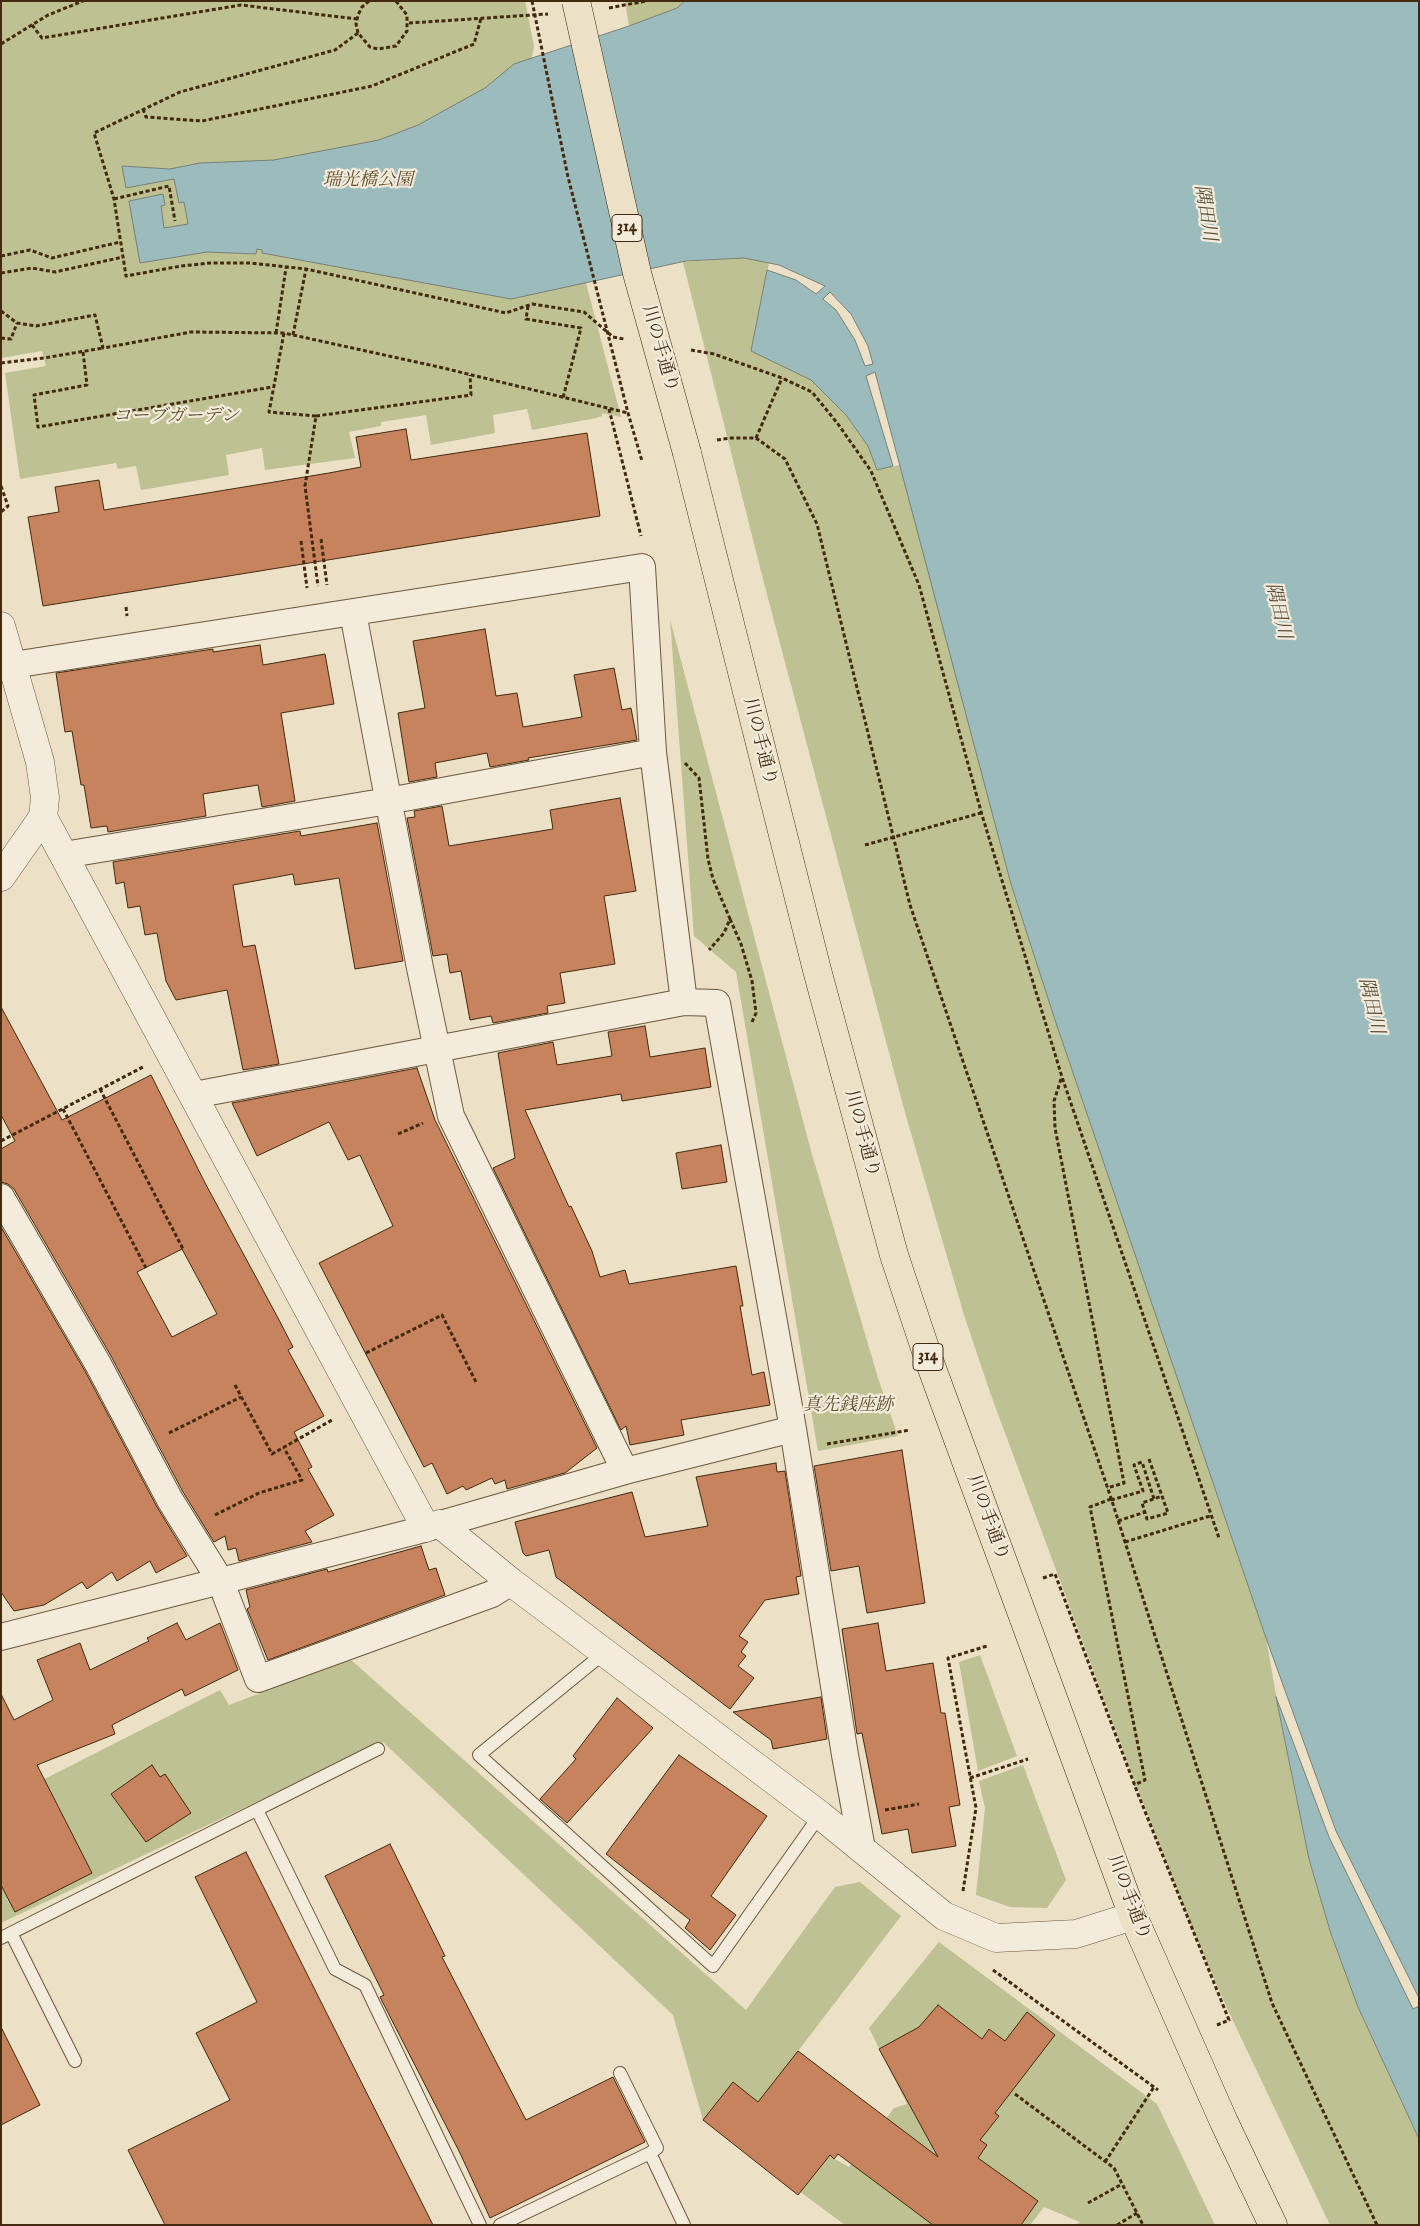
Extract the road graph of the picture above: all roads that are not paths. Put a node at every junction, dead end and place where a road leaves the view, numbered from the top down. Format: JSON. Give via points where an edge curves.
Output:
{"nodes":[{"id":1,"x":576,"y":8,"type":"edge"},
{"id":2,"x":353,"y":613,"type":"junction"},
{"id":3,"x":1,"y":626,"type":"edge"},
{"id":4,"x":13,"y":666,"type":"junction"},
{"id":5,"x":653,"y":752,"type":"junction"},
{"id":6,"x":388,"y":802,"type":"junction"},
{"id":7,"x":43,"y":817,"type":"junction"},
{"id":8,"x":64,"y":855,"type":"junction"},
{"id":9,"x":1,"y":877,"type":"edge"},
{"id":10,"x":684,"y":1002,"type":"junction"},
{"id":11,"x":436,"y":1048,"type":"junction"},
{"id":12,"x":194,"y":1096,"type":"junction"},
{"id":13,"x":1,"y":1197,"type":"edge"},
{"id":14,"x":794,"y":1429,"type":"junction"},
{"id":15,"x":625,"y":1471,"type":"junction"},
{"id":16,"x":433,"y":1526,"type":"junction"},
{"id":17,"x":220,"y":1580,"type":"junction"},
{"id":18,"x":511,"y":1582,"type":"junction"},
{"id":19,"x":4,"y":1631,"type":"edge"},
{"id":20,"x":604,"y":1653,"type":"junction"},
{"id":21,"x":378,"y":1749,"type":"dead end"},
{"id":22,"x":257,"y":1810,"type":"junction"},
{"id":23,"x":820,"y":1815,"type":"junction"},
{"id":24,"x":862,"y":1849,"type":"junction"},
{"id":25,"x":1133,"y":1916,"type":"junction"},
{"id":26,"x":6,"y":1936,"type":"edge"},
{"id":27,"x":75,"y":2061,"type":"dead end"},
{"id":28,"x":620,"y":2073,"type":"dead end"},
{"id":29,"x":650,"y":2153,"type":"junction"},
{"id":30,"x":480,"y":2225,"type":"edge"},
{"id":31,"x":500,"y":2225,"type":"edge"},
{"id":32,"x":684,"y":2225,"type":"edge"},
{"id":33,"x":1273,"y":2225,"type":"edge"}],
"edges":[{"from":1,"to":25,"type":"main road","name":"川の手通り","number":"314","bridge":true,"via":[[638,274],[687,453],[817,970],[894,1255],[930,1363]]},
{"from":2,"to":4,"type":"street"},
{"from":2,"to":5,"type":"street","via":[[642,566]]},
{"from":2,"to":6,"type":"street"},
{"from":3,"to":4,"type":"street"},
{"from":4,"to":7,"type":"street","via":[[43,779]]},
{"from":5,"to":6,"type":"street"},
{"from":5,"to":10,"type":"street"},
{"from":6,"to":8,"type":"street"},
{"from":6,"to":11,"type":"street"},
{"from":7,"to":8,"type":"street"},
{"from":7,"to":9,"type":"street"},
{"from":8,"to":12,"type":"street"},
{"from":10,"to":11,"type":"street"},
{"from":10,"to":14,"type":"street","via":[[717,1004]]},
{"from":11,"to":12,"type":"street"},
{"from":11,"to":15,"type":"street","via":[[451,1116]]},
{"from":12,"to":16,"type":"street"},
{"from":13,"to":17,"type":"street"},
{"from":14,"to":15,"type":"street"},
{"from":14,"to":24,"type":"street"},
{"from":15,"to":16,"type":"street"},
{"from":16,"to":17,"type":"street"},
{"from":16,"to":18,"type":"street"},
{"from":17,"to":18,"type":"street","via":[[258,1679],[492,1594]]},
{"from":17,"to":19,"type":"street"},
{"from":18,"to":20,"type":"street"},
{"from":20,"to":23,"type":"street"},
{"from":20,"to":23,"type":"lane","via":[[479,1755],[713,1966]]},
{"from":21,"to":22,"type":"lane"},
{"from":22,"to":26,"type":"lane"},
{"from":22,"to":30,"type":"lane","via":[[335,1969],[365,1985]]},
{"from":23,"to":24,"type":"street"},
{"from":24,"to":25,"type":"street","via":[[944,1916],[996,1938],[1076,1934]]},
{"from":25,"to":33,"type":"main road","name":"川の手通り","number":"314"},
{"from":26,"to":27,"type":"lane"},
{"from":28,"to":29,"type":"lane","via":[[658,2148]]},
{"from":29,"to":31,"type":"lane"},
{"from":29,"to":32,"type":"lane"}]}
